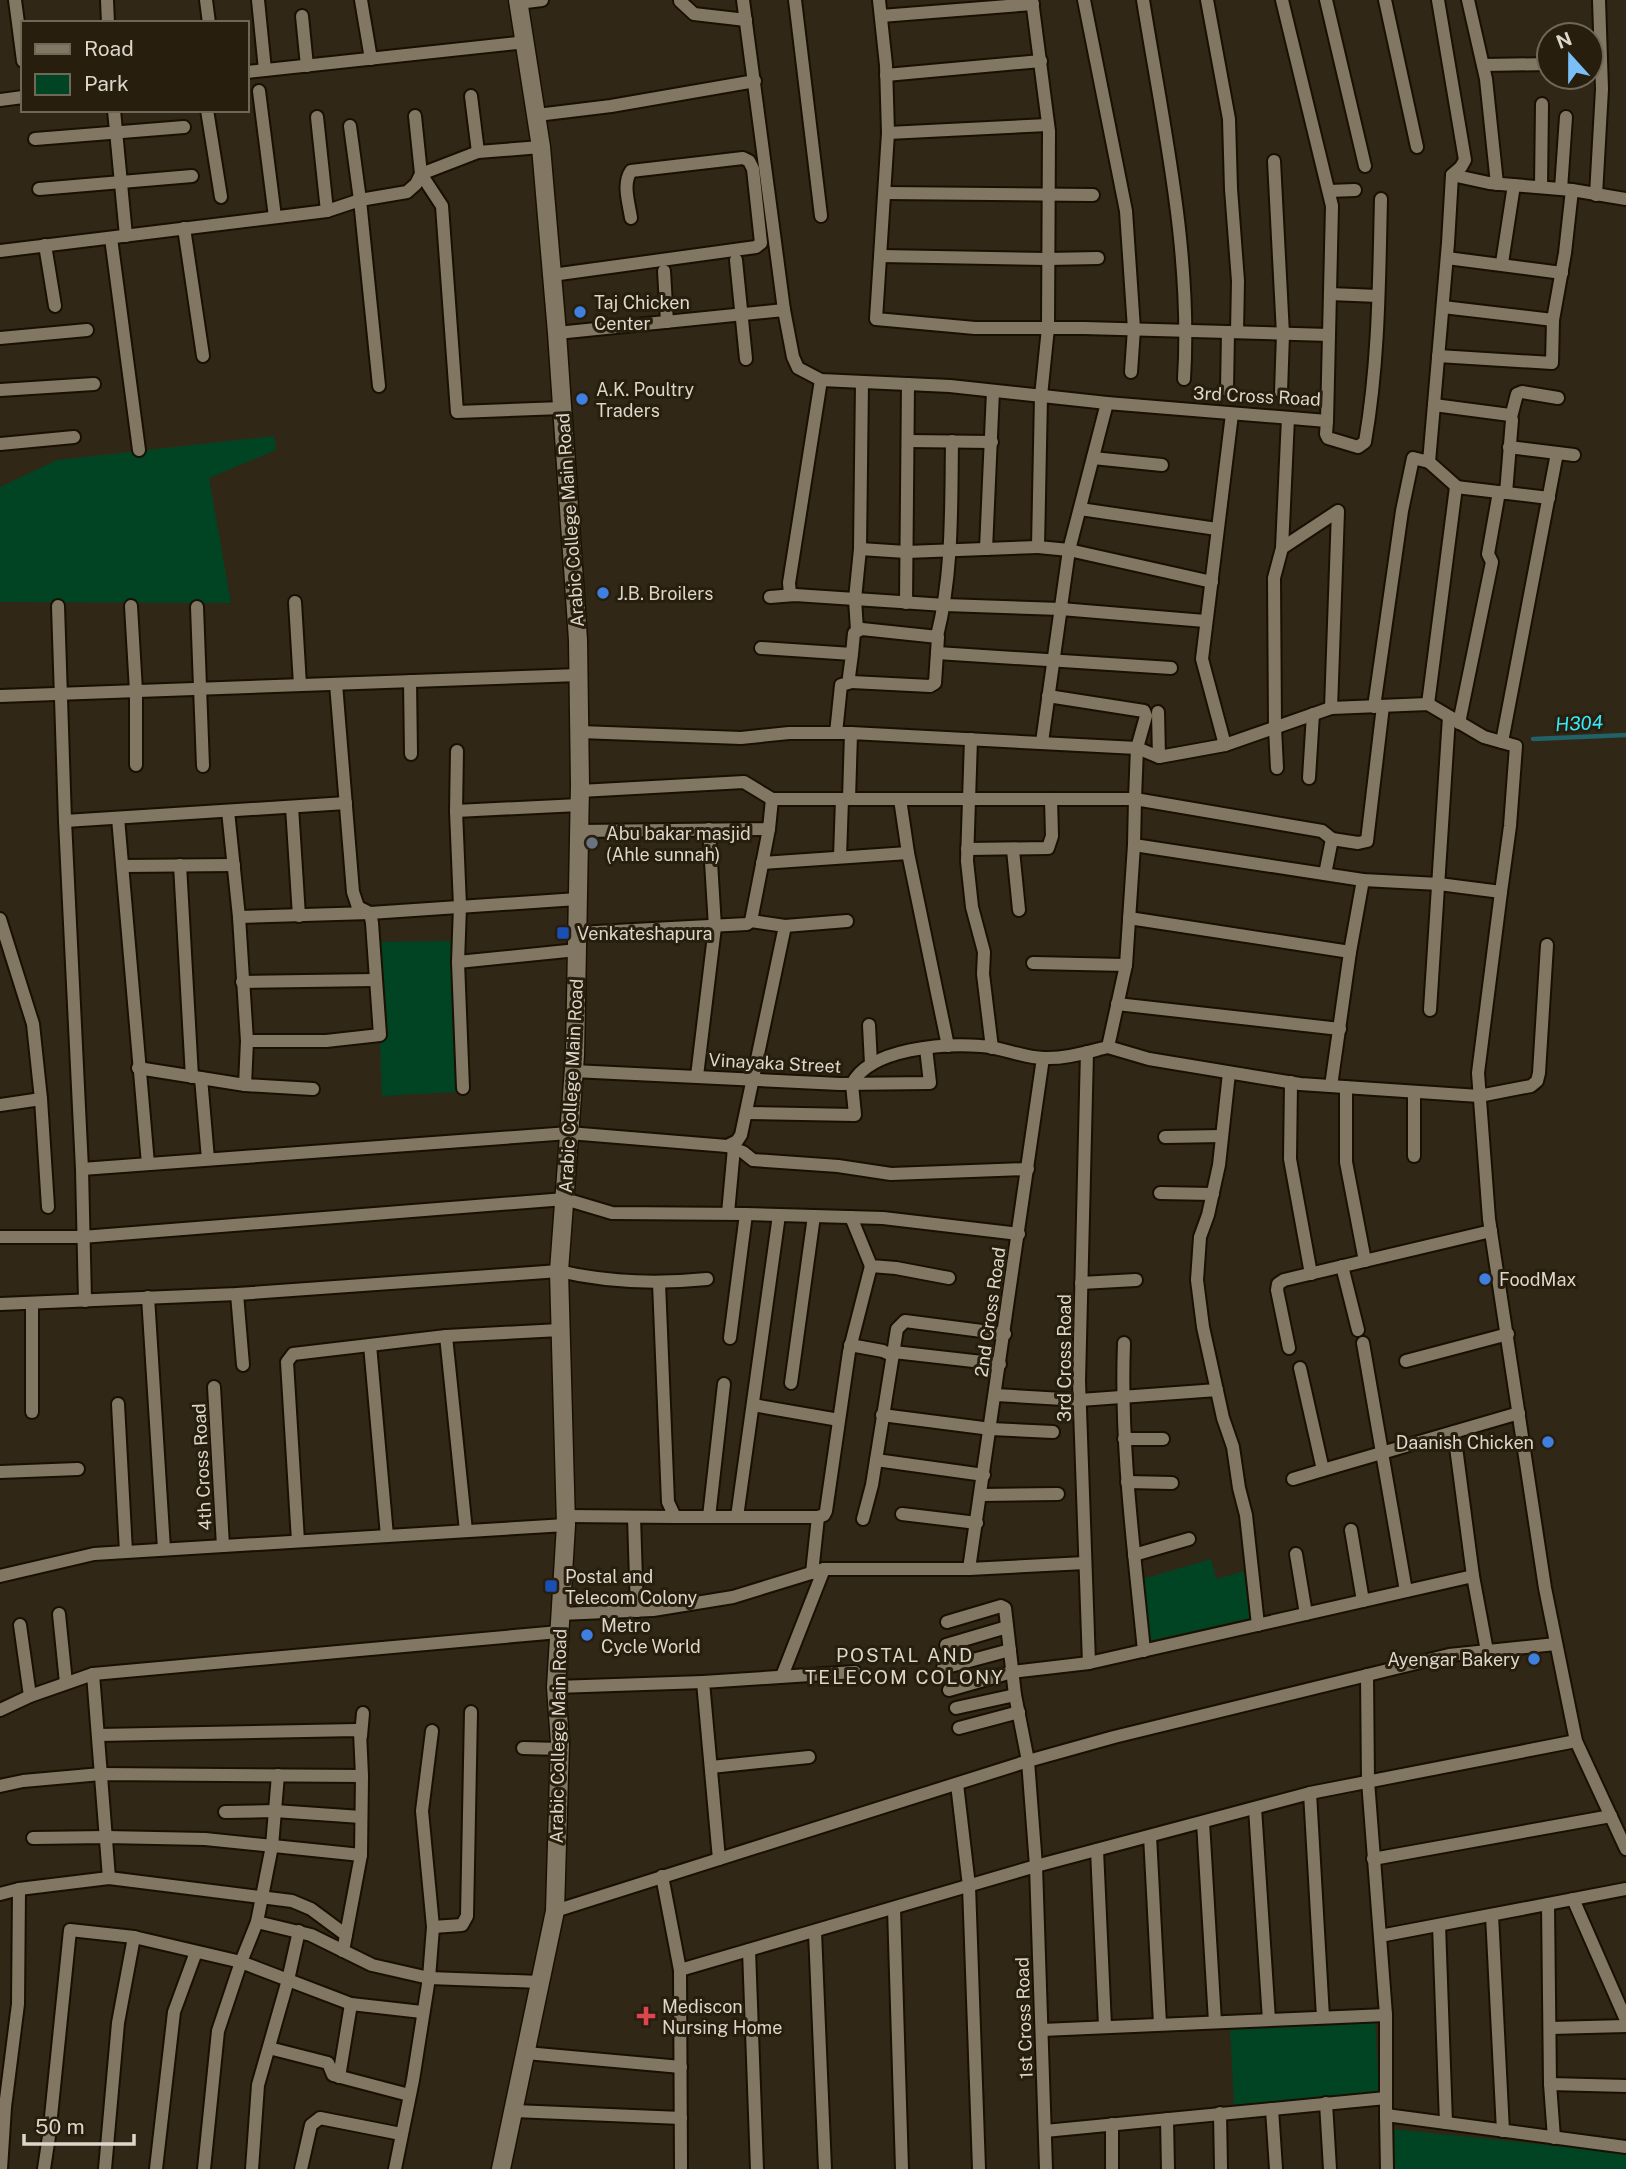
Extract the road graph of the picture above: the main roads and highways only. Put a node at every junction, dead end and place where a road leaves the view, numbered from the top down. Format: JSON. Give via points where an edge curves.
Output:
{"nodes":[{"id":1,"x":518,"y":1,"type":"edge"},
{"id":2,"x":505,"y":2169,"type":"edge"}],
"edges":[{"from":1,"to":2,"type":"main road","name":"Arabic College Main Road","via":[[541,147],[557,333],[579,675],[580,798],[573,1071],[559,1271],[566,1521],[556,1687],[555,1911]]}]}
